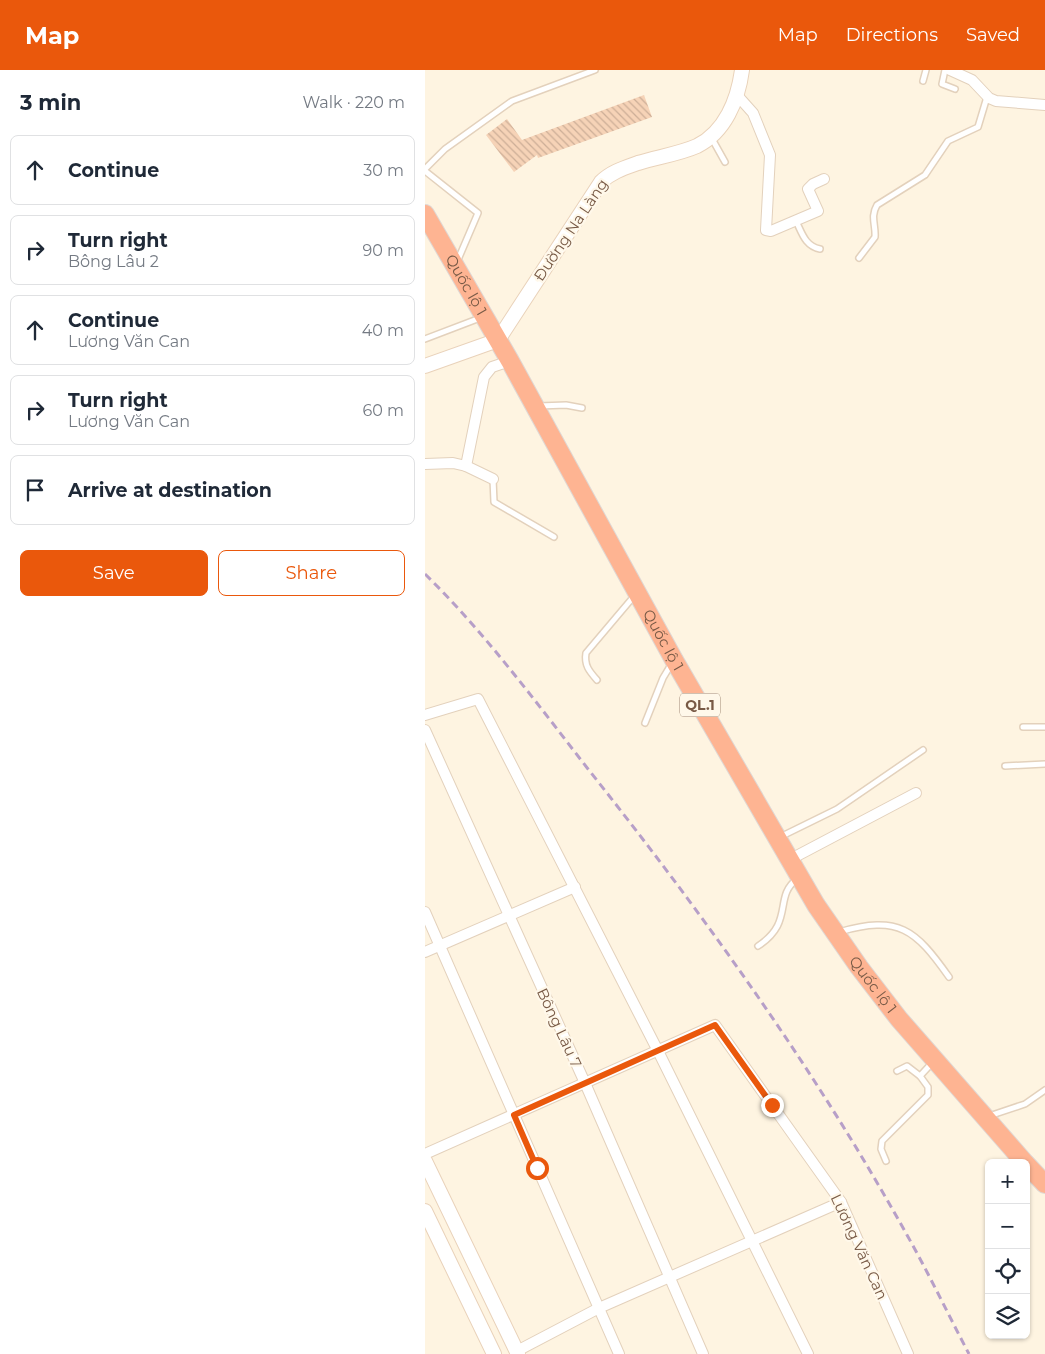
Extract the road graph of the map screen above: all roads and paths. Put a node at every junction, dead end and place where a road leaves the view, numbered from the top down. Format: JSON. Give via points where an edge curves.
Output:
{"nodes":[{"id":1,"x":595,"y":70,"type":"edge"},
{"id":2,"x":742,"y":70,"type":"edge"},
{"id":3,"x":927,"y":70,"type":"edge"},
{"id":4,"x":945,"y":70,"type":"edge"},
{"id":5,"x":950,"y":70,"type":"edge"},
{"id":6,"x":923,"y":81,"type":"dead end"},
{"id":7,"x":955,"y":89,"type":"dead end"},
{"id":8,"x":736,"y":94,"type":"junction"},
{"id":9,"x":987,"y":95,"type":"junction"},
{"id":10,"x":1045,"y":105,"type":"edge"},
{"id":11,"x":711,"y":137,"type":"junction"},
{"id":12,"x":725,"y":162,"type":"dead end"},
{"id":13,"x":425,"y":170,"type":"edge"},
{"id":14,"x":824,"y":179,"type":"dead end"},
{"id":15,"x":425,"y":214,"type":"edge"},
{"id":16,"x":796,"y":220,"type":"junction"},
{"id":17,"x":820,"y":249,"type":"dead end"},
{"id":18,"x":859,"y":258,"type":"dead end"},
{"id":19,"x":456,"y":264,"type":"junction"},
{"id":20,"x":485,"y":316,"type":"junction"},
{"id":21,"x":425,"y":339,"type":"edge"},
{"id":22,"x":498,"y":340,"type":"junction"},
{"id":23,"x":510,"y":361,"type":"junction"},
{"id":24,"x":425,"y":366,"type":"edge"},
{"id":25,"x":534,"y":406,"type":"junction"},
{"id":26,"x":582,"y":408,"type":"dead end"},
{"id":27,"x":425,"y":464,"type":"edge"},
{"id":28,"x":466,"y":466,"type":"junction"},
{"id":29,"x":493,"y":479,"type":"joint"},
{"id":30,"x":554,"y":538,"type":"dead end"},
{"id":31,"x":637,"y":592,"type":"junction"},
{"id":32,"x":674,"y":660,"type":"junction"},
{"id":33,"x":597,"y":680,"type":"dead end"},
{"id":34,"x":425,"y":715,"type":"edge"},
{"id":35,"x":645,"y":723,"type":"dead end"},
{"id":36,"x":1023,"y":727,"type":"dead end"},
{"id":37,"x":1045,"y":727,"type":"edge"},
{"id":38,"x":425,"y":730,"type":"edge"},
{"id":39,"x":923,"y":750,"type":"dead end"},
{"id":40,"x":1045,"y":764,"type":"edge"},
{"id":41,"x":1005,"y":766,"type":"dead end"},
{"id":42,"x":916,"y":793,"type":"dead end"},
{"id":43,"x":777,"y":839,"type":"junction"},
{"id":44,"x":789,"y":860,"type":"junction"},
{"id":45,"x":799,"y":877,"type":"junction"},
{"id":46,"x":575,"y":887,"type":"junction"},
{"id":47,"x":425,"y":912,"type":"edge"},
{"id":48,"x":508,"y":917,"type":"junction"},
{"id":49,"x":836,"y":933,"type":"junction"},
{"id":50,"x":439,"y":946,"type":"junction"},
{"id":51,"x":758,"y":946,"type":"dead end"},
{"id":52,"x":425,"y":952,"type":"edge"},
{"id":53,"x":949,"y":977,"type":"dead end"},
{"id":54,"x":658,"y":1051,"type":"junction"},
{"id":55,"x":935,"y":1061,"type":"junction"},
{"id":56,"x":897,"y":1071,"type":"dead end"},
{"id":57,"x":920,"y":1076,"type":"junction"},
{"id":58,"x":585,"y":1083,"type":"junction"},
{"id":59,"x":1045,"y":1090,"type":"edge"},
{"id":60,"x":514,"y":1115,"type":"junction"},
{"id":61,"x":983,"y":1117,"type":"junction"},
{"id":62,"x":425,"y":1154,"type":"edge"},
{"id":63,"x":1022,"y":1159,"type":"edge"},
{"id":64,"x":425,"y":1161,"type":"edge"},
{"id":65,"x":886,"y":1161,"type":"dead end"},
{"id":66,"x":1030,"y":1167,"type":"edge"},
{"id":67,"x":1045,"y":1184,"type":"edge"},
{"id":68,"x":841,"y":1202,"type":"junction"},
{"id":69,"x":425,"y":1211,"type":"edge"},
{"id":70,"x":750,"y":1241,"type":"junction"},
{"id":71,"x":669,"y":1277,"type":"junction"},
{"id":72,"x":599,"y":1308,"type":"junction"},
{"id":73,"x":518,"y":1352,"type":"edge"},
{"id":74,"x":494,"y":1354,"type":"edge"},
{"id":75,"x":619,"y":1354,"type":"edge"},
{"id":76,"x":703,"y":1354,"type":"edge"},
{"id":77,"x":807,"y":1354,"type":"edge"},
{"id":78,"x":907,"y":1354,"type":"edge"}],
"edges":[{"from":1,"to":13,"type":"lane","via":[[512,102],[445,149]]},
{"from":2,"to":8,"type":"main road","name":"Đường Na Làng"},
{"from":3,"to":6,"type":"lane"},
{"from":4,"to":7,"type":"lane","via":[[942,84]]},
{"from":5,"to":9,"type":"street","via":[[972,80]]},
{"from":8,"to":11,"type":"main road","name":"Đường Na Làng","via":[[720,128]]},
{"from":8,"to":16,"type":"street","via":[[753,114],[770,155],[766,230],[771,231]]},
{"from":9,"to":10,"type":"street","via":[[997,101]]},
{"from":9,"to":18,"type":"lane","via":[[979,127],[948,141],[925,175],[877,205],[873,221],[875,237]]},
{"from":11,"to":12,"type":"lane"},
{"from":11,"to":22,"type":"main road","name":"Đường Na Làng","via":[[696,146],[609,175],[591,197]]},
{"from":13,"to":19,"type":"lane","via":[[478,213]]},
{"from":14,"to":16,"type":"street","via":[[808,189],[818,211]]},
{"from":15,"to":19,"type":"highway","name":"Quốc lộ 1","number":"QL.1"},
{"from":16,"to":17,"type":"lane","via":[[807,243]]},
{"from":19,"to":20,"type":"highway","name":"Quốc lộ 1","number":"QL.1"},
{"from":20,"to":21,"type":"lane"},
{"from":20,"to":22,"type":"highway","name":"Quốc lộ 1","number":"QL.1"},
{"from":22,"to":23,"type":"highway","name":"Quốc lộ 1","number":"QL.1"},
{"from":22,"to":24,"type":"main road"},
{"from":23,"to":25,"type":"highway","name":"Quốc lộ 1","number":"QL.1"},
{"from":23,"to":28,"type":"street","via":[[492,368],[484,377]]},
{"from":25,"to":26,"type":"lane"},
{"from":25,"to":31,"type":"highway","name":"Quốc lộ 1","number":"QL.1"},
{"from":27,"to":28,"type":"street"},
{"from":28,"to":29,"type":"street"},
{"from":29,"to":30,"type":"lane","via":[[494,502]]},
{"from":31,"to":32,"type":"highway","name":"Quốc lộ 1","number":"QL.1"},
{"from":31,"to":33,"type":"lane","via":[[586,653],[588,669]]},
{"from":32,"to":35,"type":"lane"},
{"from":32,"to":43,"type":"highway","name":"Quốc lộ 1","number":"QL.1"},
{"from":34,"to":46,"type":"street","via":[[478,699]]},
{"from":36,"to":37,"type":"lane"},
{"from":38,"to":48,"type":"street","name":"Bông Lâu 7"},
{"from":39,"to":43,"type":"lane","via":[[837,809]]},
{"from":40,"to":41,"type":"lane"},
{"from":42,"to":44,"type":"street"},
{"from":43,"to":44,"type":"highway","name":"Quốc lộ 1","number":"QL.1"},
{"from":44,"to":45,"type":"highway","name":"Quốc lộ 1","number":"QL.1"},
{"from":45,"to":49,"type":"highway","name":"Quốc lộ 1","number":"QL.1"},
{"from":45,"to":51,"type":"lane","via":[[787,890],[776,930]]},
{"from":46,"to":48,"type":"street"},
{"from":46,"to":54,"type":"street"},
{"from":47,"to":50,"type":"street"},
{"from":48,"to":50,"type":"street"},
{"from":48,"to":58,"type":"street","name":"Bông Lâu 7"},
{"from":49,"to":53,"type":"lane","via":[[874,925],[907,929],[935,957]]},
{"from":49,"to":55,"type":"highway","name":"Quốc lộ 1","number":"QL.1","via":[[859,967]]},
{"from":50,"to":52,"type":"street"},
{"from":50,"to":60,"type":"street"},
{"from":54,"to":58,"type":"street"},
{"from":54,"to":68,"type":"street","name":"Lương Văn Can","via":[[715,1025]]},
{"from":54,"to":70,"type":"street"},
{"from":55,"to":57,"type":"lane"},
{"from":55,"to":61,"type":"highway","name":"Quốc lộ 1","number":"QL.1"},
{"from":56,"to":57,"type":"lane","via":[[907,1066]]},
{"from":57,"to":65,"type":"lane","via":[[928,1087],[928,1094],[882,1141],[881,1149]]},
{"from":58,"to":60,"type":"street"},
{"from":58,"to":71,"type":"street","name":"Bông Lâu 7"},
{"from":59,"to":61,"type":"lane","via":[[1025,1104]]},
{"from":60,"to":62,"type":"street"},
{"from":60,"to":72,"type":"street"},
{"from":61,"to":63,"type":"highway","name":"Quốc lộ 1","number":"QL.1"},
{"from":64,"to":73,"type":"main road"},
{"from":66,"to":67,"type":"highway","name":"Quốc lộ 1","number":"QL.1"},
{"from":68,"to":70,"type":"street"},
{"from":68,"to":78,"type":"street","name":"Lương Văn Can"},
{"from":69,"to":74,"type":"main road"},
{"from":70,"to":71,"type":"street"},
{"from":70,"to":77,"type":"street"},
{"from":71,"to":72,"type":"street"},
{"from":71,"to":76,"type":"street","name":"Bông Lâu 7"},
{"from":72,"to":73,"type":"street"},
{"from":72,"to":75,"type":"street"}]}
